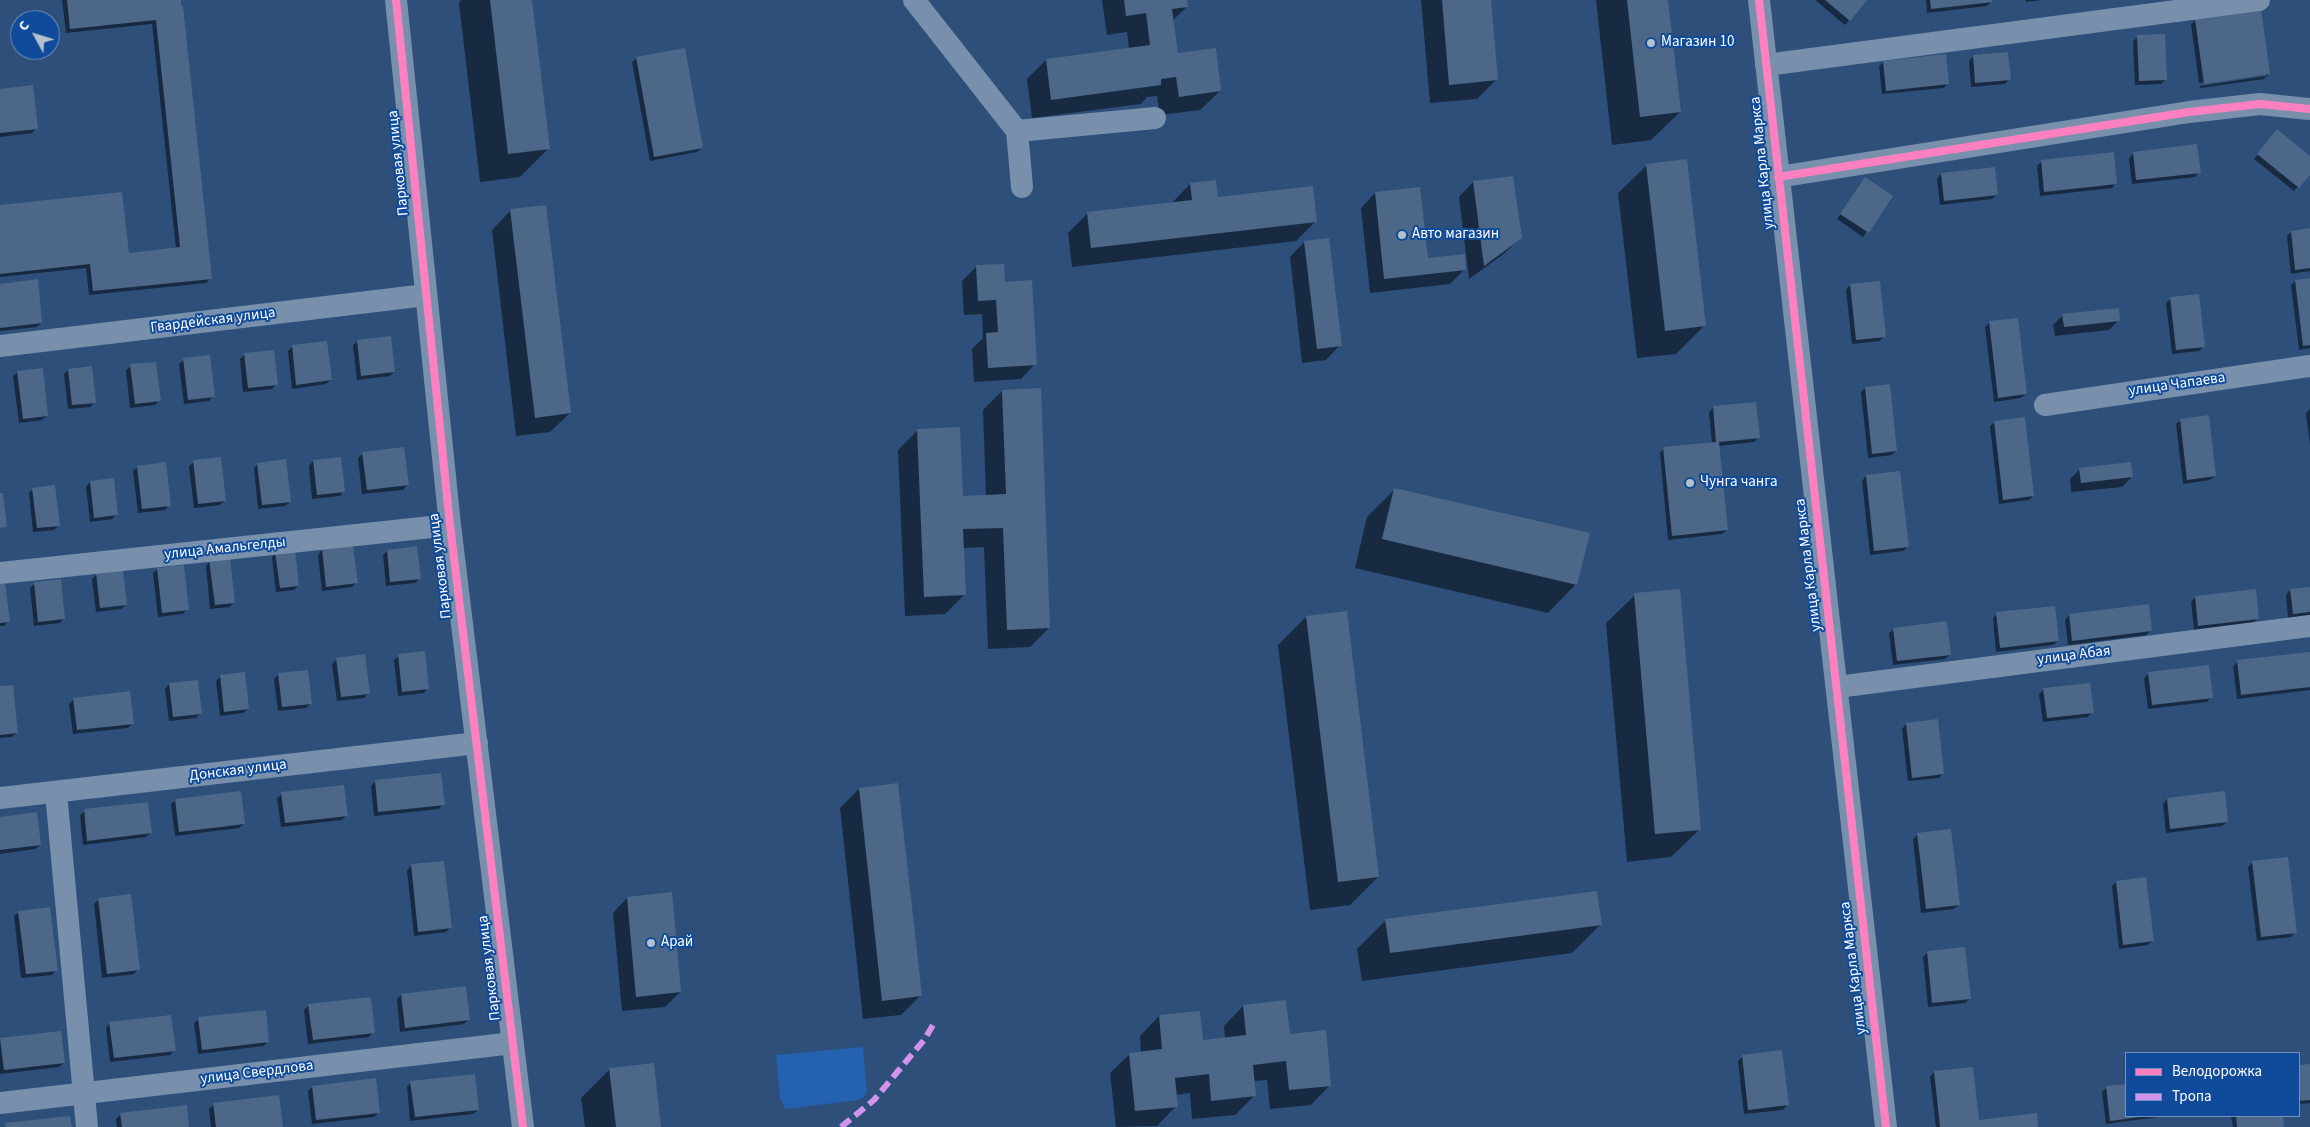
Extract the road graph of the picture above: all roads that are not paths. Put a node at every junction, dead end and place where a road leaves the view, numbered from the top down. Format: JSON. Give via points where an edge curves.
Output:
{"nodes":[{"id":1,"x":396,"y":0,"type":"edge"},
{"id":2,"x":914,"y":0,"type":"edge"},
{"id":3,"x":1759,"y":0,"type":"edge"},
{"id":4,"x":2259,"y":0,"type":"edge"},
{"id":5,"x":1766,"y":65,"type":"junction"},
{"id":6,"x":2310,"y":109,"type":"edge"},
{"id":7,"x":1155,"y":118,"type":"dead end"},
{"id":8,"x":1017,"y":131,"type":"junction"},
{"id":9,"x":1778,"y":177,"type":"junction"},
{"id":10,"x":1022,"y":187,"type":"dead end"},
{"id":11,"x":426,"y":295,"type":"junction"},
{"id":12,"x":0,"y":346,"type":"edge"},
{"id":13,"x":2310,"y":366,"type":"edge"},
{"id":14,"x":2045,"y":404,"type":"dead end"},
{"id":15,"x":450,"y":525,"type":"junction"},
{"id":16,"x":0,"y":573,"type":"edge"},
{"id":17,"x":2310,"y":626,"type":"edge"},
{"id":18,"x":1837,"y":686,"type":"junction"},
{"id":19,"x":476,"y":743,"type":"junction"},
{"id":20,"x":56,"y":792,"type":"junction"},
{"id":21,"x":0,"y":798,"type":"edge"},
{"id":22,"x":513,"y":1043,"type":"junction"},
{"id":23,"x":83,"y":1094,"type":"junction"},
{"id":24,"x":0,"y":1103,"type":"edge"},
{"id":25,"x":87,"y":1127,"type":"edge"},
{"id":26,"x":523,"y":1127,"type":"edge"},
{"id":27,"x":1886,"y":1127,"type":"edge"}],
"edges":[{"from":1,"to":11,"type":"street","name":"Парковая улица"},
{"from":2,"to":8,"type":"street"},
{"from":3,"to":5,"type":"street","name":"улица Карла Маркса"},
{"from":4,"to":5,"type":"street"},
{"from":5,"to":9,"type":"street","name":"улица Карла Маркса"},
{"from":6,"to":9,"type":"street","via":[[2260,104],[2189,112]]},
{"from":7,"to":8,"type":"street"},
{"from":8,"to":10,"type":"street"},
{"from":9,"to":18,"type":"street","name":"улица Карла Маркса"},
{"from":11,"to":12,"type":"street","name":"Гвардейская улица"},
{"from":11,"to":15,"type":"street","name":"Парковая улица"},
{"from":13,"to":14,"type":"street","name":"улица Чапаева"},
{"from":15,"to":16,"type":"street","name":"улица Амальгелды"},
{"from":15,"to":19,"type":"street","name":"Парковая улица"},
{"from":17,"to":18,"type":"street","name":"улица Абая"},
{"from":18,"to":27,"type":"street","name":"улица Карла Маркса"},
{"from":19,"to":20,"type":"street","name":"Донская улица"},
{"from":19,"to":22,"type":"street","name":"Парковая улица"},
{"from":20,"to":21,"type":"street","name":"Донская улица"},
{"from":20,"to":23,"type":"street"},
{"from":22,"to":23,"type":"street","name":"улица Свердлова"},
{"from":22,"to":26,"type":"street","name":"Парковая улица"},
{"from":23,"to":24,"type":"street","name":"улица Свердлова"},
{"from":23,"to":25,"type":"street"}]}
